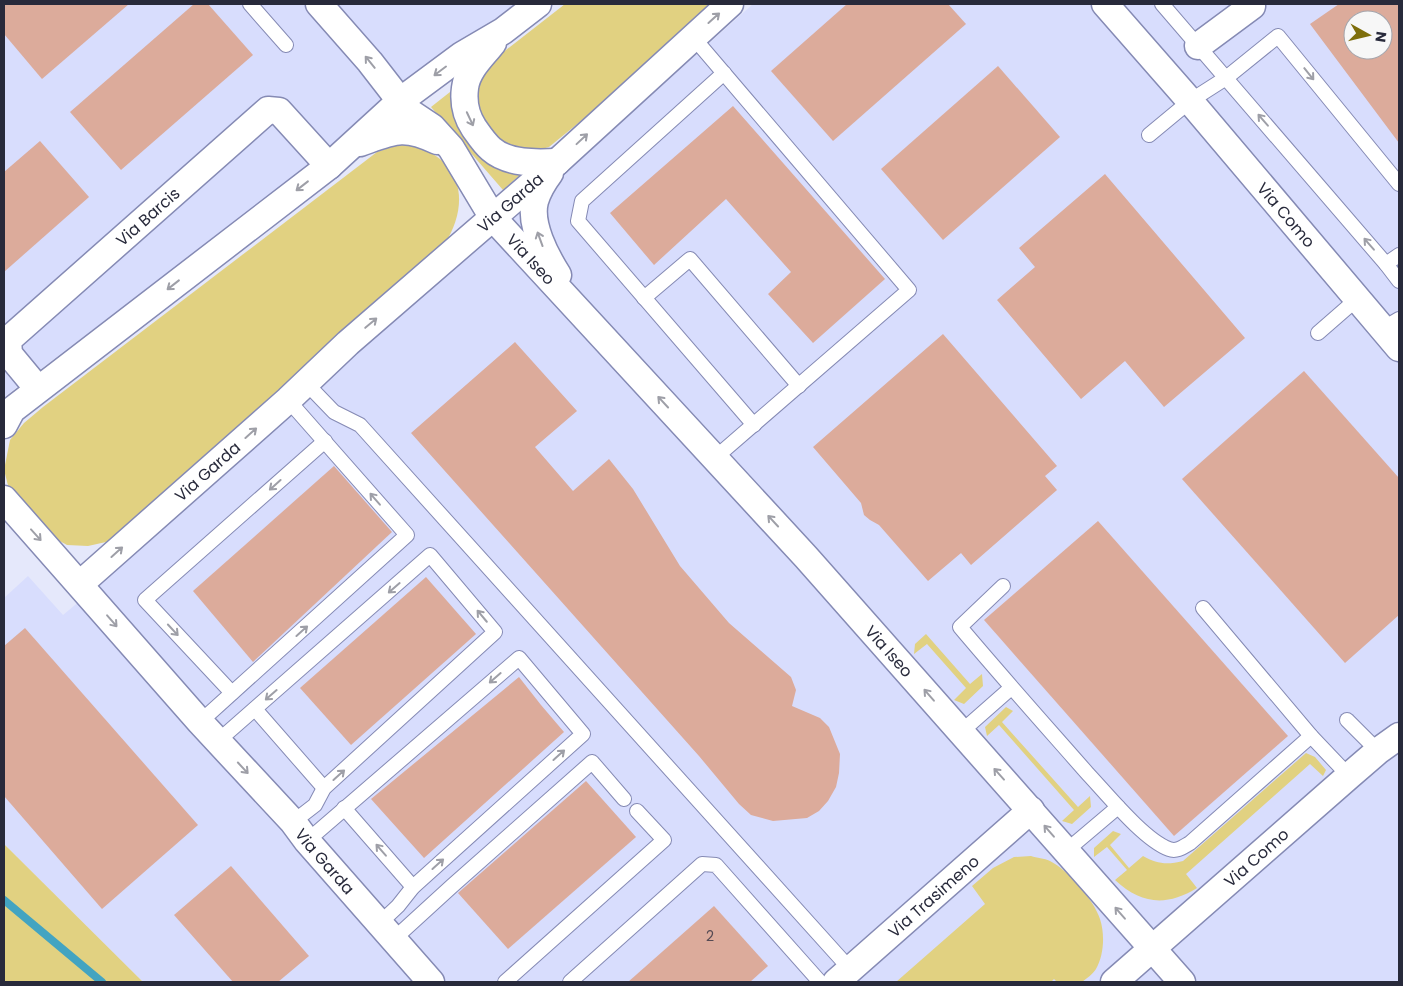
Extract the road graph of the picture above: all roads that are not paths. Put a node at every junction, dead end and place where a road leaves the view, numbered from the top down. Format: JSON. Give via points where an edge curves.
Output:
{"nodes":[{"id":1,"x":250,"y":4,"type":"edge"},
{"id":2,"x":319,"y":4,"type":"edge"},
{"id":3,"x":538,"y":4,"type":"edge"},
{"id":4,"x":730,"y":4,"type":"edge"},
{"id":5,"x":1105,"y":4,"type":"edge"},
{"id":6,"x":1162,"y":4,"type":"edge"},
{"id":7,"x":1252,"y":4,"type":"edge"},
{"id":8,"x":503,"y":31,"type":"junction"},
{"id":9,"x":693,"y":37,"type":"junction"},
{"id":10,"x":286,"y":44,"type":"dead end"},
{"id":11,"x":1198,"y":46,"type":"junction"},
{"id":12,"x":724,"y":73,"type":"junction"},
{"id":13,"x":1226,"y":78,"type":"junction"},
{"id":14,"x":400,"y":101,"type":"junction"},
{"id":15,"x":1190,"y":101,"type":"junction"},
{"id":16,"x":1149,"y":135,"type":"dead end"},
{"id":17,"x":352,"y":146,"type":"junction"},
{"id":18,"x":456,"y":155,"type":"junction"},
{"id":19,"x":557,"y":162,"type":"junction"},
{"id":20,"x":329,"y":166,"type":"junction"},
{"id":21,"x":1399,"y":184,"type":"edge"},
{"id":22,"x":493,"y":218,"type":"junction"},
{"id":23,"x":459,"y":248,"type":"junction"},
{"id":24,"x":1399,"y":255,"type":"edge"},
{"id":25,"x":1386,"y":264,"type":"junction"},
{"id":26,"x":1399,"y":281,"type":"edge"},
{"id":27,"x":644,"y":298,"type":"junction"},
{"id":28,"x":1357,"y":299,"type":"junction"},
{"id":29,"x":1391,"y":324,"type":"edge"},
{"id":30,"x":592,"y":325,"type":"junction"},
{"id":31,"x":1318,"y":333,"type":"dead end"},
{"id":32,"x":1399,"y":348,"type":"edge"},
{"id":33,"x":799,"y":386,"type":"junction"},
{"id":34,"x":38,"y":389,"type":"junction"},
{"id":35,"x":297,"y":391,"type":"junction"},
{"id":36,"x":4,"y":425,"type":"edge"},
{"id":37,"x":754,"y":425,"type":"junction"},
{"id":38,"x":325,"y":441,"type":"junction"},
{"id":39,"x":715,"y":458,"type":"junction"},
{"id":40,"x":4,"y":499,"type":"edge"},
{"id":41,"x":80,"y":584,"type":"junction"},
{"id":42,"x":1004,"y":586,"type":"dead end"},
{"id":43,"x":1203,"y":608,"type":"dead end"},
{"id":44,"x":1011,"y":688,"type":"junction"},
{"id":45,"x":232,"y":693,"type":"junction"},
{"id":46,"x":255,"y":709,"type":"junction"},
{"id":47,"x":1347,"y":720,"type":"dead end"},
{"id":48,"x":200,"y":722,"type":"junction"},
{"id":49,"x":961,"y":732,"type":"junction"},
{"id":50,"x":1311,"y":736,"type":"junction"},
{"id":51,"x":1399,"y":736,"type":"edge"},
{"id":52,"x":218,"y":741,"type":"junction"},
{"id":53,"x":1378,"y":751,"type":"junction"},
{"id":54,"x":1349,"y":776,"type":"junction"},
{"id":55,"x":324,"y":788,"type":"junction"},
{"id":56,"x":624,"y":799,"type":"dead end"},
{"id":57,"x":1118,"y":807,"type":"junction"},
{"id":58,"x":344,"y":808,"type":"junction"},
{"id":59,"x":1031,"y":810,"type":"junction"},
{"id":60,"x":637,"y":811,"type":"dead end"},
{"id":61,"x":300,"y":832,"type":"junction"},
{"id":62,"x":1066,"y":851,"type":"junction"},
{"id":63,"x":413,"y":887,"type":"junction"},
{"id":64,"x":387,"y":932,"type":"junction"},
{"id":65,"x":1152,"y":949,"type":"junction"},
{"id":66,"x":843,"y":976,"type":"edge"},
{"id":67,"x":431,"y":982,"type":"edge"},
{"id":68,"x":505,"y":982,"type":"edge"},
{"id":69,"x":570,"y":982,"type":"edge"},
{"id":70,"x":820,"y":982,"type":"edge"},
{"id":71,"x":1114,"y":982,"type":"edge"},
{"id":72,"x":1182,"y":982,"type":"edge"}],
"edges":[{"from":1,"to":10,"type":"lane"},
{"from":14,"to":2,"type":"street","name":"Via Iseo","one_way":true},
{"from":3,"to":8,"type":"street"},
{"from":9,"to":4,"type":"street","name":"Via Garda","one_way":true},
{"from":5,"to":15,"type":"street","name":"Via Como"},
{"from":6,"to":11,"type":"lane"},
{"from":7,"to":11,"type":"street"},
{"from":8,"to":14,"type":"street","one_way":true,"via":[[462,55]]},
{"from":8,"to":19,"type":"street","one_way":true,"via":[[472,69],[465,87],[464,106],[470,122],[498,153],[534,163]]},
{"from":9,"to":12,"type":"lane"},
{"from":19,"to":9,"type":"street","name":"Via Garda","one_way":true},
{"from":11,"to":13,"type":"lane"},
{"from":12,"to":27,"type":"lane","via":[[582,200],[578,221]]},
{"from":12,"to":33,"type":"lane","via":[[909,290]]},
{"from":13,"to":15,"type":"lane"},
{"from":13,"to":21,"type":"lane","one_way":true,"via":[[1278,36]]},
{"from":25,"to":13,"type":"lane","one_way":true},
{"from":14,"to":17,"type":"street"},
{"from":14,"to":18,"type":"street","name":"Via Iseo","via":[[408,111],[432,127]]},
{"from":15,"to":16,"type":"lane"},
{"from":15,"to":28,"type":"street","name":"Via Como"},
{"from":17,"to":18,"type":"street","via":[[403,130],[422,134]]},
{"from":17,"to":20,"type":"street"},
{"from":18,"to":22,"type":"street","name":"Via Iseo"},
{"from":18,"to":23,"type":"street","name":"Via Iseo","via":[[469,183],[472,202],[469,223]]},
{"from":19,"to":22,"type":"street","name":"Via Garda"},
{"from":30,"to":19,"type":"street","name":"Via Iseo","one_way":true,"via":[[548,258],[537,230],[535,202]]},
{"from":20,"to":34,"type":"street","one_way":true},
{"from":20,"to":34,"type":"street","name":"Via Barcis","via":[[279,111],[268,110],[8,340],[9,354]]},
{"from":22,"to":23,"type":"street","name":"Via Garda"},
{"from":22,"to":30,"type":"street","name":"Via Iseo"},
{"from":35,"to":23,"type":"street","name":"Via Garda","one_way":true},
{"from":24,"to":25,"type":"lane"},
{"from":25,"to":26,"type":"lane"},
{"from":27,"to":33,"type":"lane","via":[[690,259]]},
{"from":27,"to":37,"type":"lane"},
{"from":28,"to":29,"type":"street","name":"Via Como"},
{"from":28,"to":31,"type":"lane"},
{"from":29,"to":32,"type":"street","name":"Via Como"},
{"from":39,"to":30,"type":"street","name":"Via Iseo","one_way":true},
{"from":33,"to":37,"type":"lane"},
{"from":34,"to":36,"type":"street","via":[[12,410]]},
{"from":35,"to":38,"type":"lane"},
{"from":41,"to":35,"type":"street","name":"Via Garda","one_way":true},
{"from":35,"to":66,"type":"lane","via":[[360,425]]},
{"from":37,"to":39,"type":"lane"},
{"from":45,"to":38,"type":"lane","one_way":true,"via":[[407,535]]},
{"from":38,"to":45,"type":"lane","one_way":true,"via":[[145,600]]},
{"from":49,"to":39,"type":"street","name":"Via Iseo","one_way":true},
{"from":40,"to":41,"type":"street","one_way":true},
{"from":41,"to":48,"type":"street","name":"Via Garda","one_way":true},
{"from":42,"to":44,"type":"lane","via":[[960,627]]},
{"from":43,"to":50,"type":"lane"},
{"from":44,"to":49,"type":"lane"},
{"from":44,"to":57,"type":"lane"},
{"from":45,"to":48,"type":"lane"},
{"from":46,"to":52,"type":"lane"},
{"from":46,"to":55,"type":"lane"},
{"from":55,"to":46,"type":"lane","one_way":true,"via":[[496,632],[430,556]]},
{"from":47,"to":53,"type":"lane"},
{"from":48,"to":52,"type":"street","name":"Via Garda"},
{"from":59,"to":49,"type":"street","name":"Via Iseo","one_way":true},
{"from":50,"to":54,"type":"lane"},
{"from":50,"to":57,"type":"lane","via":[[1181,849],[1170,850],[1153,841]]},
{"from":51,"to":53,"type":"street","name":"Via Como"},
{"from":52,"to":61,"type":"street","name":"Via Garda","one_way":true},
{"from":53,"to":54,"type":"street","name":"Via Como"},
{"from":54,"to":65,"type":"street","name":"Via Como"},
{"from":55,"to":61,"type":"lane"},
{"from":56,"to":64,"type":"lane","via":[[592,762],[452,886]]},
{"from":57,"to":62,"type":"lane"},
{"from":58,"to":61,"type":"lane"},
{"from":63,"to":58,"type":"lane","one_way":true},
{"from":63,"to":58,"type":"lane","one_way":true,"via":[[583,734],[519,658]]},
{"from":62,"to":59,"type":"street","name":"Via Iseo","one_way":true},
{"from":59,"to":66,"type":"street","name":"Via Trasimeno"},
{"from":60,"to":68,"type":"lane","via":[[664,840]]},
{"from":61,"to":64,"type":"street","name":"Via Garda"},
{"from":65,"to":62,"type":"street","name":"Via Iseo","one_way":true},
{"from":63,"to":64,"type":"lane","via":[[398,906]]},
{"from":64,"to":67,"type":"street","name":"Via Garda"},
{"from":65,"to":71,"type":"street","name":"Via Como"},
{"from":65,"to":72,"type":"street","name":"Via Iseo"},
{"from":69,"to":70,"type":"lane","via":[[702,864],[716,865]]}]}
